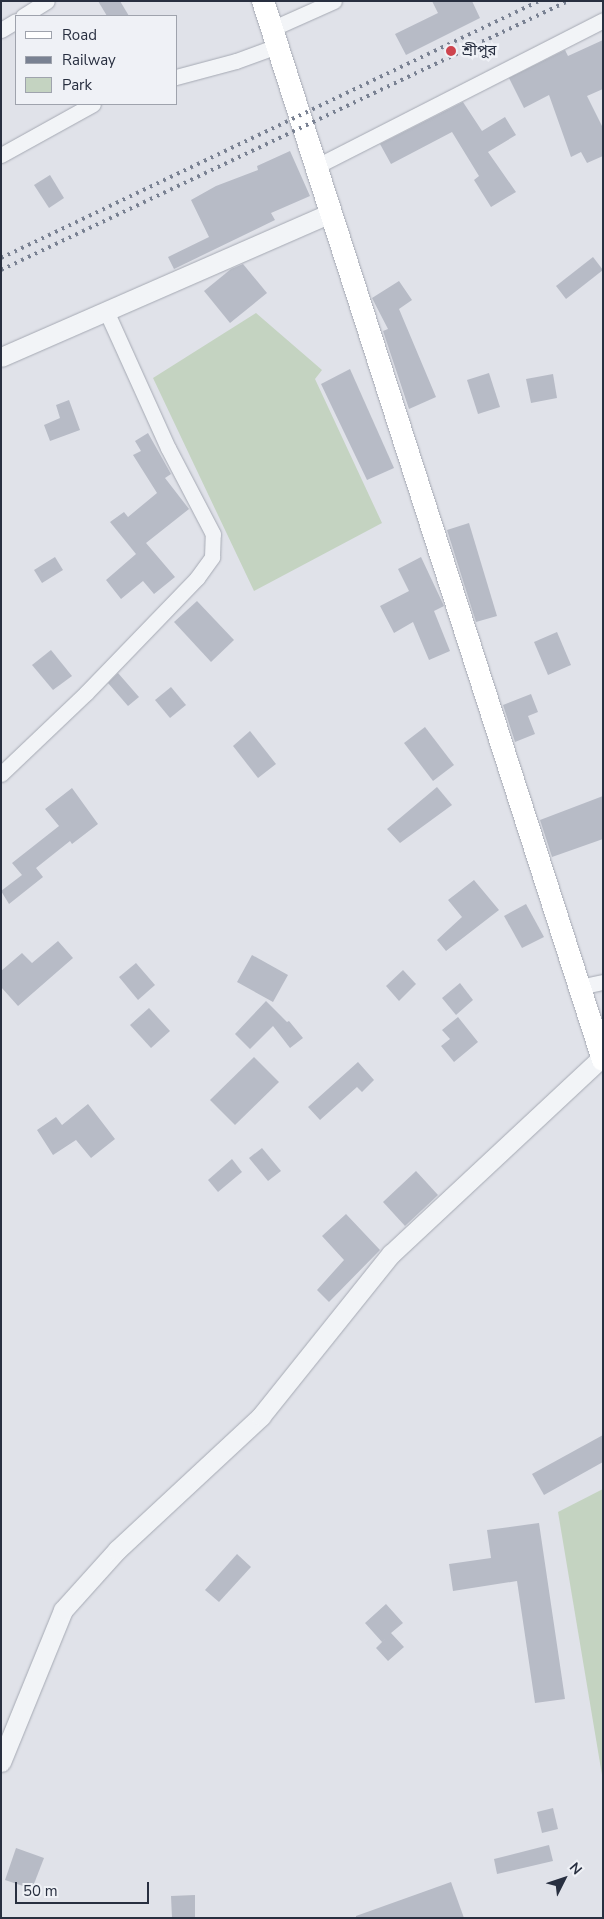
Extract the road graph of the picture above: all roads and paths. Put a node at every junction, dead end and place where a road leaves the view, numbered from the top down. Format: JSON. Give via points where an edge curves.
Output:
{"nodes":[{"id":1,"x":48,"y":1,"type":"edge"},
{"id":2,"x":263,"y":1,"type":"edge"},
{"id":3,"x":334,"y":1,"type":"edge"},
{"id":4,"x":25,"y":15,"type":"edge"},
{"id":5,"x":603,"y":20,"type":"edge"},
{"id":6,"x":15,"y":22,"type":"edge"},
{"id":7,"x":1,"y":30,"type":"edge"},
{"id":8,"x":274,"y":38,"type":"junction"},
{"id":9,"x":178,"y":76,"type":"edge"},
{"id":10,"x":91,"y":105,"type":"edge"},
{"id":11,"x":1,"y":155,"type":"edge"},
{"id":12,"x":316,"y":166,"type":"junction"},
{"id":13,"x":331,"y":213,"type":"junction"},
{"id":14,"x":107,"y":313,"type":"junction"},
{"id":15,"x":1,"y":357,"type":"edge"},
{"id":16,"x":1,"y":774,"type":"edge"},
{"id":17,"x":603,"y":982,"type":"edge"},
{"id":18,"x":580,"y":987,"type":"junction"},
{"id":19,"x":602,"y":1058,"type":"edge"},
{"id":20,"x":1,"y":1762,"type":"edge"}],
"edges":[{"from":1,"to":4,"type":"street"},
{"from":2,"to":8,"type":"main road"},
{"from":3,"to":8,"type":"street"},
{"from":5,"to":12,"type":"street"},
{"from":6,"to":7,"type":"street"},
{"from":8,"to":9,"type":"street","via":[[236,62]]},
{"from":8,"to":12,"type":"main road"},
{"from":10,"to":11,"type":"street"},
{"from":12,"to":13,"type":"main road"},
{"from":13,"to":14,"type":"street"},
{"from":13,"to":18,"type":"main road"},
{"from":14,"to":15,"type":"street"},
{"from":14,"to":16,"type":"street","via":[[168,448],[213,534],[212,557],[197,578],[86,693]]},
{"from":17,"to":18,"type":"street"},
{"from":18,"to":19,"type":"main road"},
{"from":19,"to":20,"type":"street","via":[[391,1254],[260,1416],[117,1550],[63,1610]]}]}
